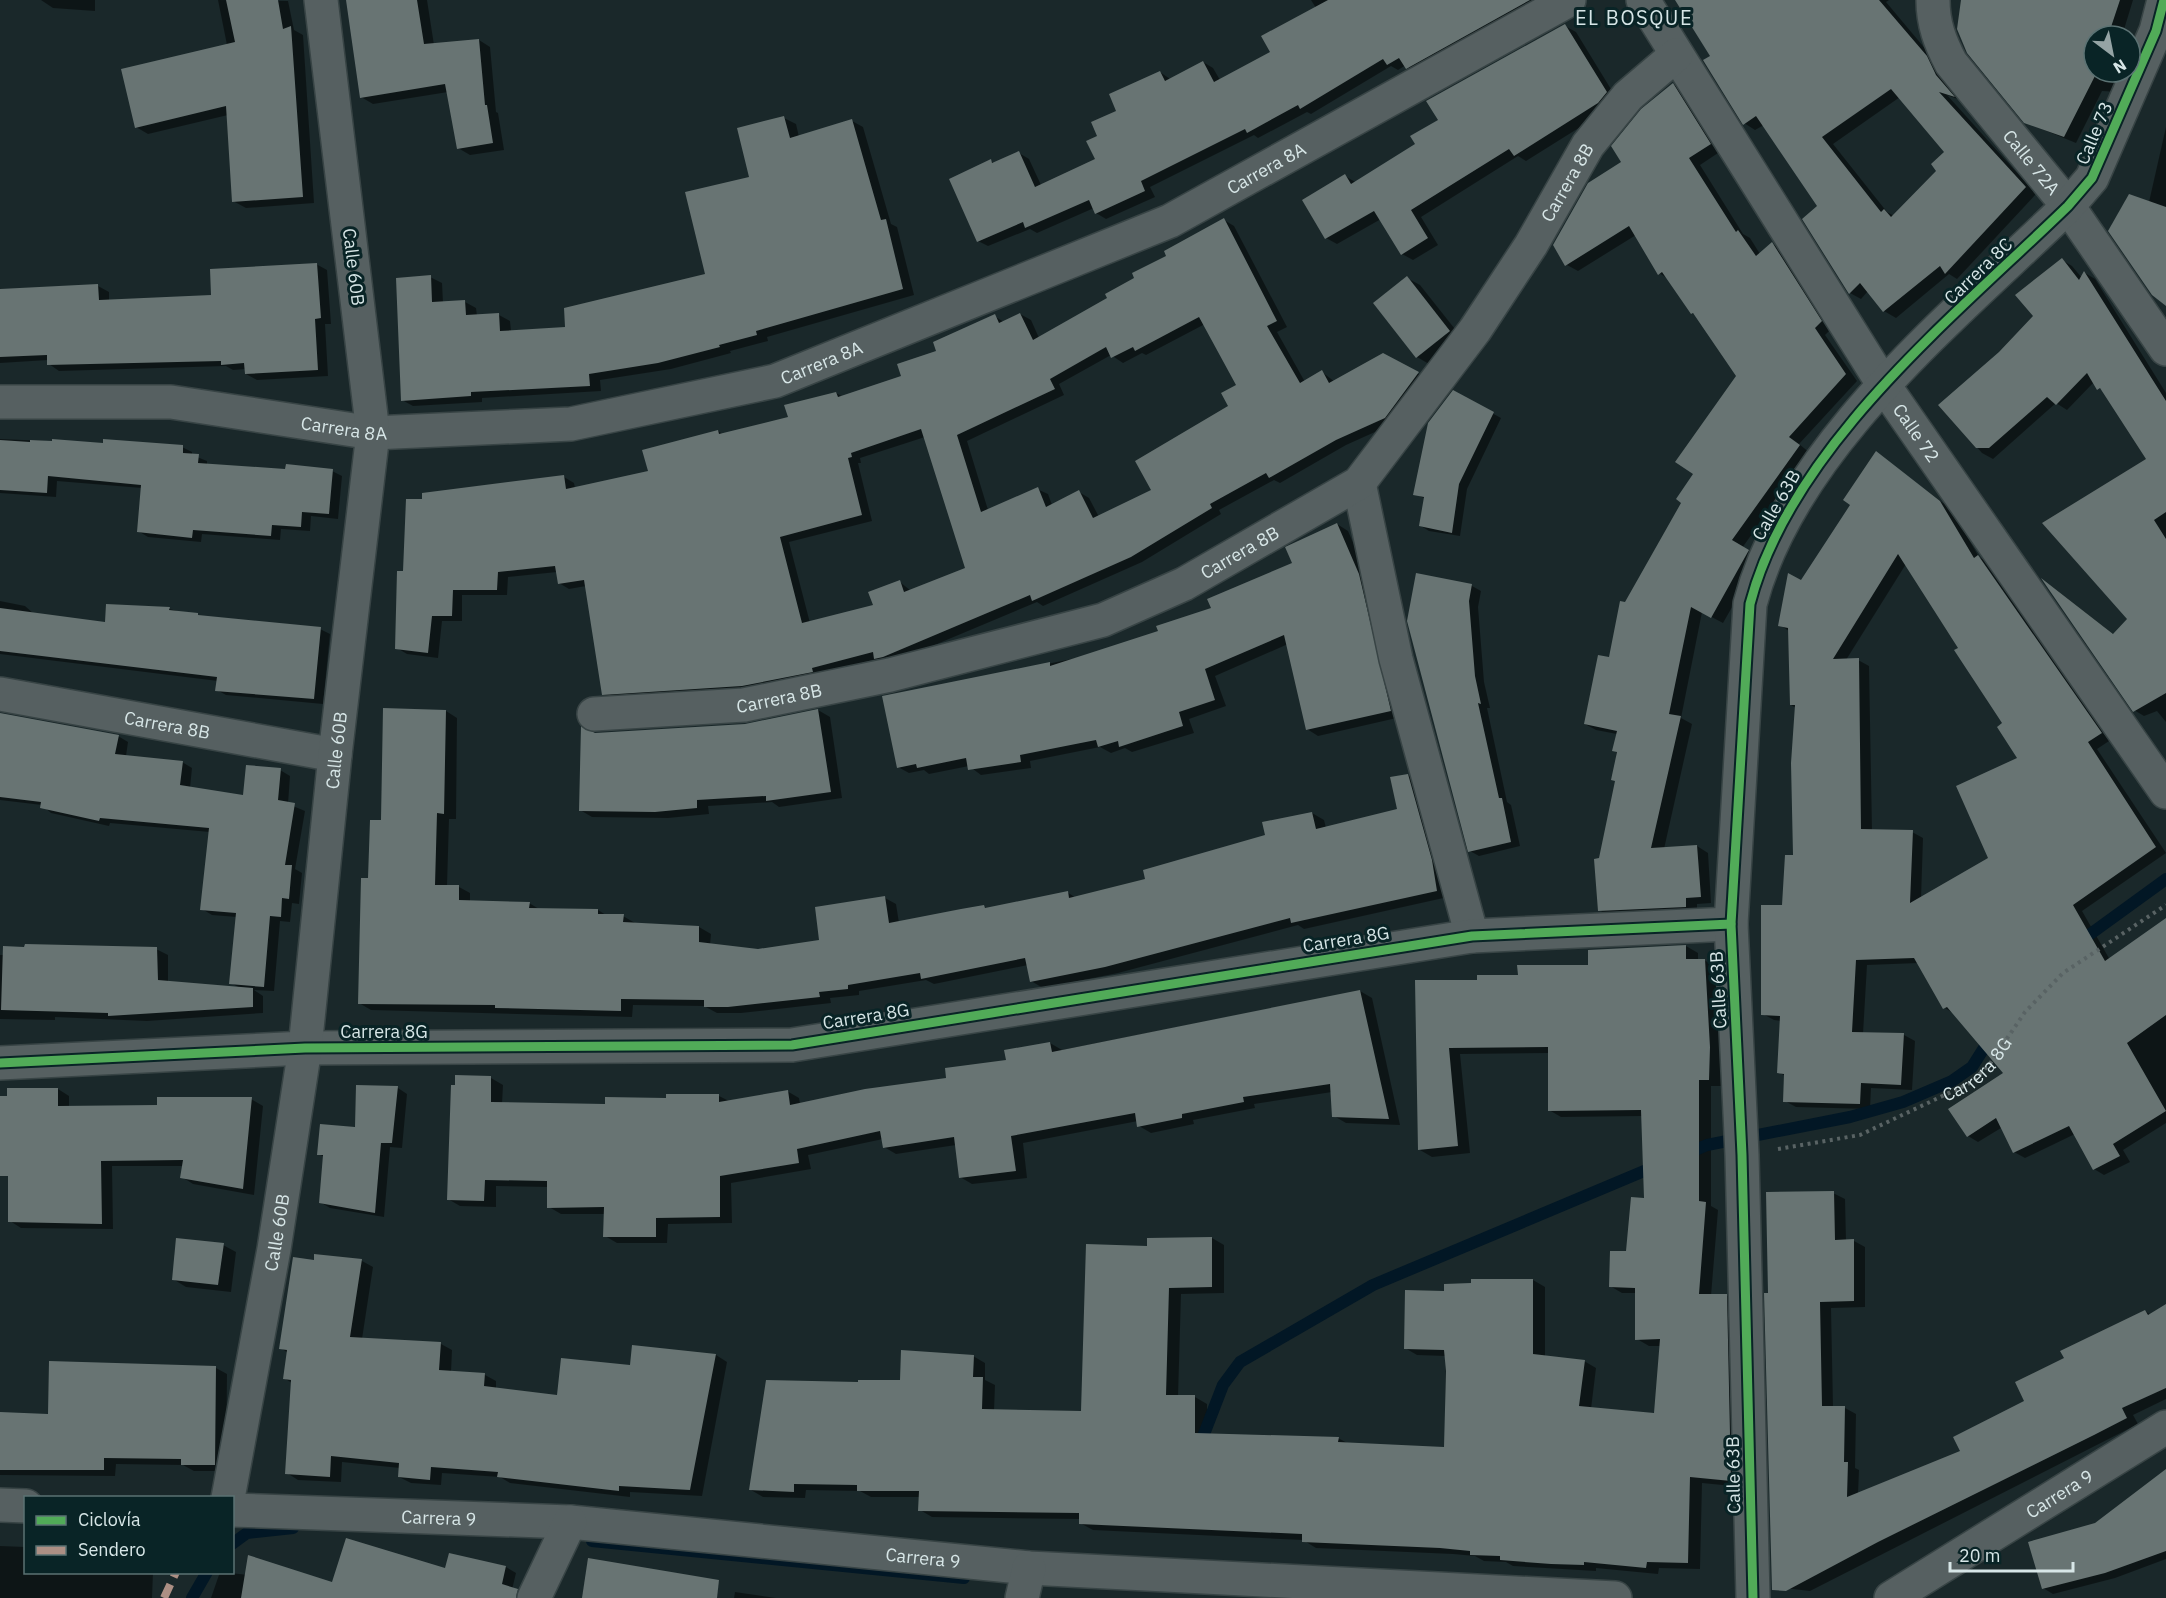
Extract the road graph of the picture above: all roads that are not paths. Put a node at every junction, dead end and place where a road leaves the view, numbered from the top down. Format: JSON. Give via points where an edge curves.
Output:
{"nodes":[{"id":1,"x":321,"y":0,"type":"edge"},
{"id":2,"x":1569,"y":0,"type":"edge"},
{"id":3,"x":1643,"y":0,"type":"edge"},
{"id":4,"x":1933,"y":0,"type":"edge"},
{"id":5,"x":2162,"y":21,"type":"edge"},
{"id":6,"x":1676,"y":55,"type":"junction"},
{"id":7,"x":2092,"y":178,"type":"joint"},
{"id":8,"x":2068,"y":206,"type":"junction"},
{"id":9,"x":2166,"y":349,"type":"edge"},
{"id":10,"x":1883,"y":384,"type":"junction"},
{"id":11,"x":0,"y":402,"type":"edge"},
{"id":12,"x":373,"y":433,"type":"junction"},
{"id":13,"x":1359,"y":483,"type":"junction"},
{"id":14,"x":0,"y":694,"type":"edge"},
{"id":15,"x":594,"y":714,"type":"dead end"},
{"id":16,"x":335,"y":755,"type":"junction"},
{"id":17,"x":2166,"y":792,"type":"edge"},
{"id":18,"x":1731,"y":924,"type":"junction"},
{"id":19,"x":1472,"y":936,"type":"junction"},
{"id":20,"x":305,"y":1048,"type":"junction"},
{"id":21,"x":0,"y":1063,"type":"edge"},
{"id":22,"x":2166,"y":1427,"type":"edge"},
{"id":23,"x":228,"y":1496,"type":"edge"},
{"id":24,"x":0,"y":1505,"type":"edge"},
{"id":25,"x":24,"y":1506,"type":"edge"},
{"id":26,"x":234,"y":1510,"type":"edge"},
{"id":27,"x":570,"y":1522,"type":"junction"},
{"id":28,"x":1025,"y":1583,"type":"edge"},
{"id":29,"x":534,"y":1598,"type":"edge"},
{"id":30,"x":1615,"y":1598,"type":"edge"},
{"id":31,"x":1753,"y":1598,"type":"edge"},
{"id":32,"x":1891,"y":1598,"type":"edge"}],
"edges":[{"from":1,"to":12,"type":"street","name":"Calle 60B"},
{"from":2,"to":12,"type":"street","name":"Carrera 8A","via":[[1170,221],[775,381],[571,424]]},
{"from":3,"to":6,"type":"street","name":"Calle 72"},
{"from":4,"to":8,"type":"street","name":"Calle 72A","via":[[1938,40],[1951,63]]},
{"from":5,"to":7,"type":"street","name":"Calle 73"},
{"from":6,"to":10,"type":"street","name":"Calle 72"},
{"from":6,"to":13,"type":"street","name":"Carrera 8B","via":[[1628,96],[1588,145],[1531,245],[1475,330]]},
{"from":7,"to":8,"type":"street","name":"Carrera 8C"},
{"from":8,"to":9,"type":"street","name":"Calle 72A"},
{"from":8,"to":10,"type":"street","name":"Carrera 8C"},
{"from":10,"to":17,"type":"street","name":"Calle 72"},
{"from":10,"to":18,"type":"street","name":"Calle 63B","via":[[1824,456],[1783,519],[1757,576],[1750,604]]},
{"from":11,"to":12,"type":"street","name":"Carrera 8A","via":[[171,402]]},
{"from":12,"to":16,"type":"street","name":"Calle 60B"},
{"from":13,"to":15,"type":"street","name":"Carrera 8B","via":[[1184,584],[1103,620],[890,675],[744,705]]},
{"from":13,"to":19,"type":"street","via":[[1396,659]]},
{"from":14,"to":16,"type":"street","name":"Carrera 8B"},
{"from":16,"to":20,"type":"street","name":"Calle 60B"},
{"from":18,"to":19,"type":"street","name":"Carrera 8G"},
{"from":18,"to":31,"type":"street","name":"Calle 63B","via":[[1742,1155]]},
{"from":19,"to":20,"type":"street","name":"Carrera 8G","via":[[792,1045]]},
{"from":20,"to":21,"type":"street","name":"Carrera 8G"},
{"from":20,"to":23,"type":"street","name":"Calle 60B"},
{"from":22,"to":32,"type":"street","name":"Carrera 9"},
{"from":24,"to":25,"type":"street"},
{"from":26,"to":27,"type":"street","name":"Carrera 9"},
{"from":27,"to":28,"type":"street","name":"Carrera 9"},
{"from":27,"to":29,"type":"street"},
{"from":28,"to":30,"type":"street","name":"Carrera 9"}]}
